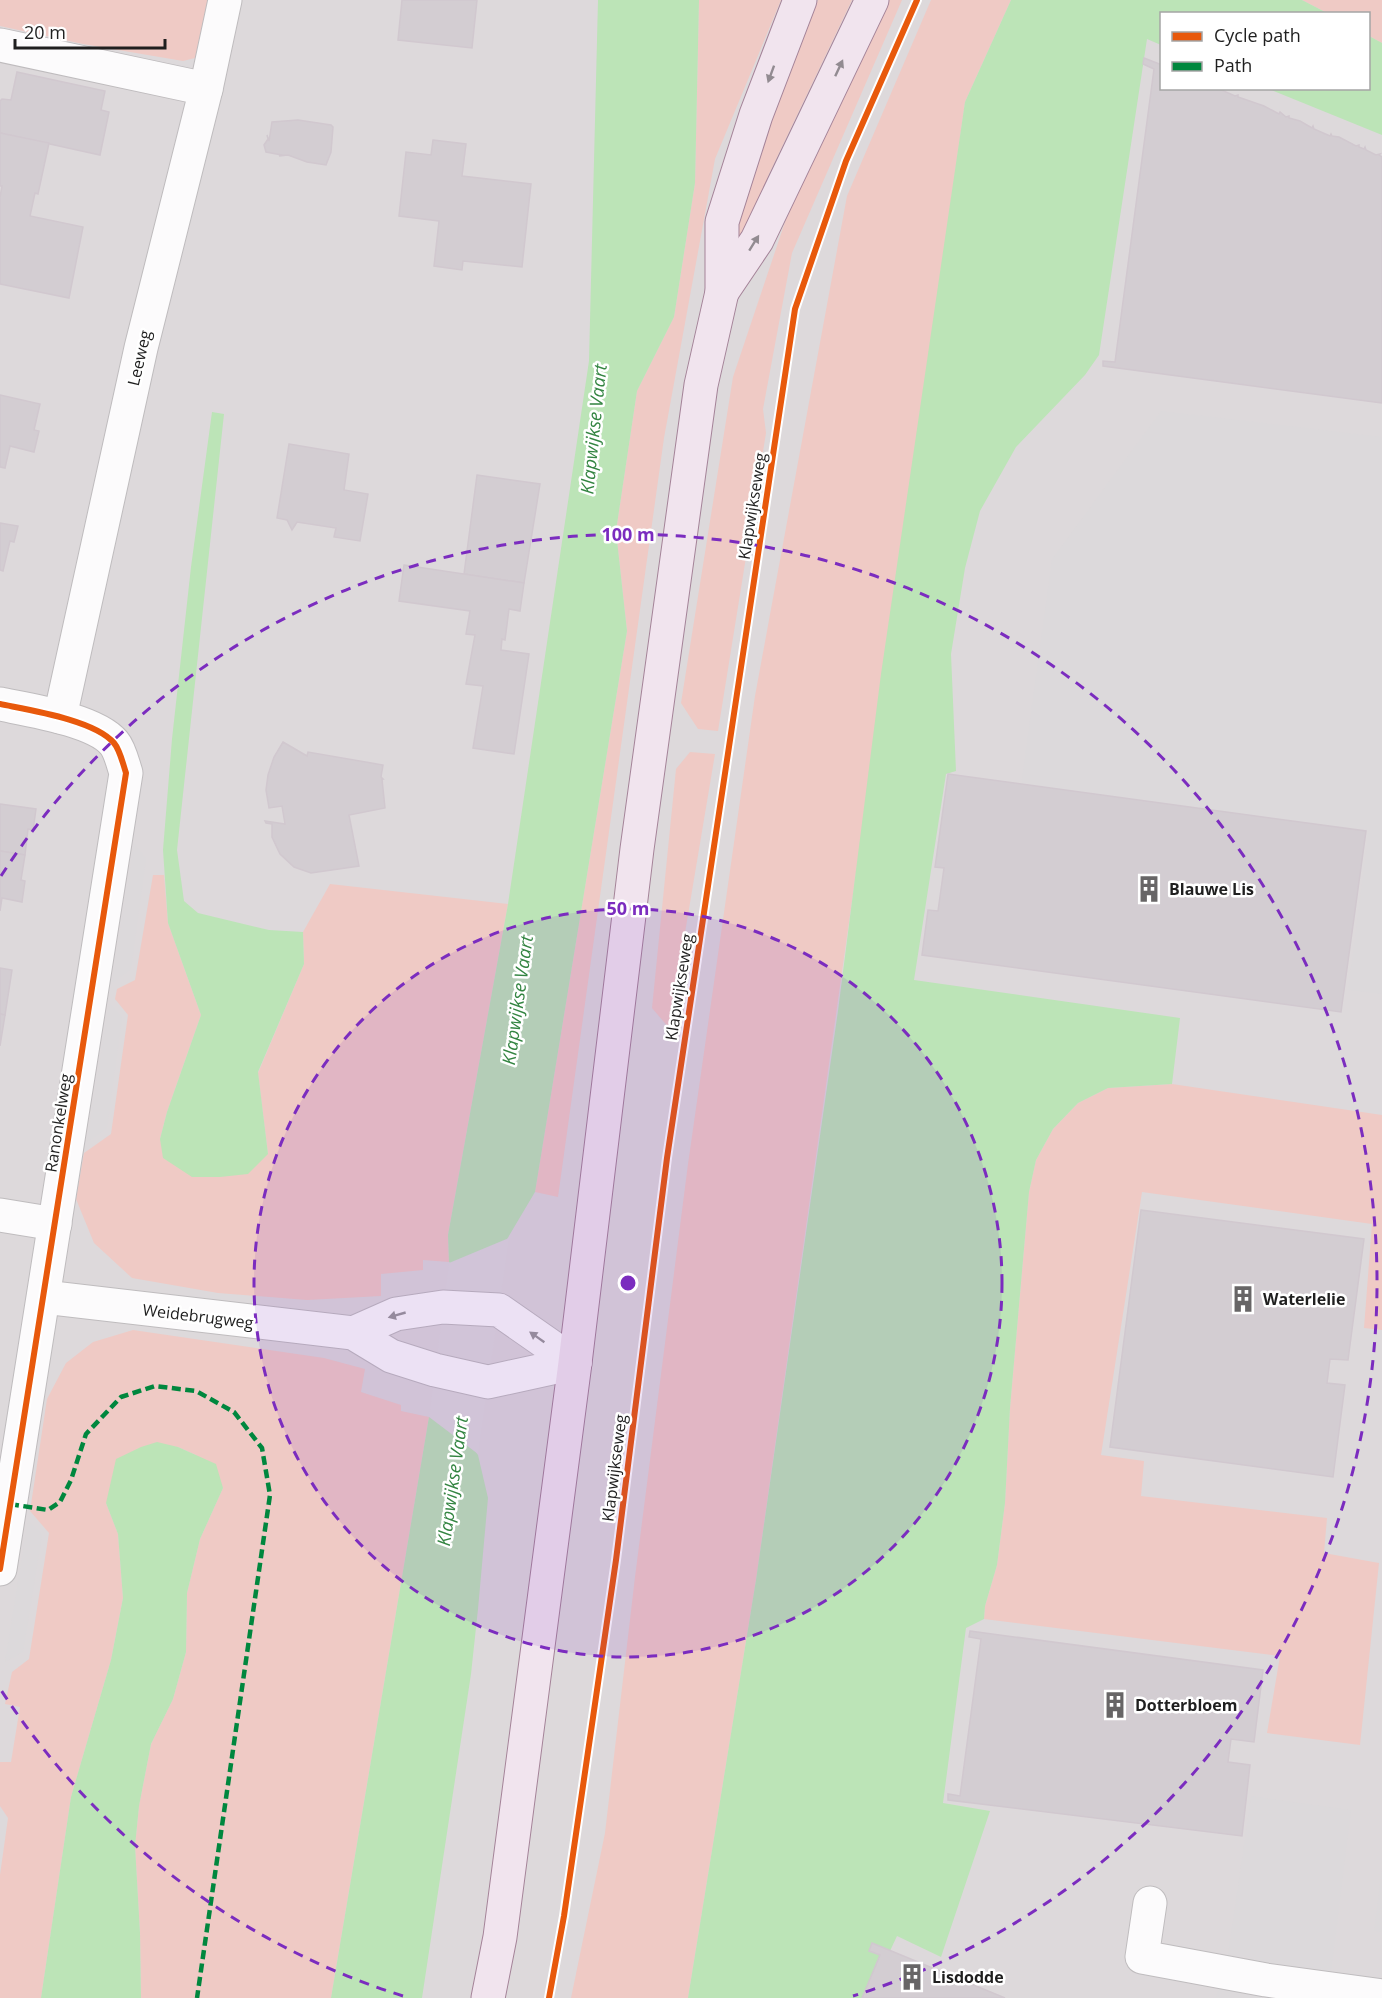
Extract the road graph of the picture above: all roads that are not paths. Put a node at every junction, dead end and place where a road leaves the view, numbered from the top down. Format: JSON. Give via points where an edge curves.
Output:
{"nodes":[{"id":1,"x":225,"y":0,"type":"edge"},
{"id":2,"x":800,"y":0,"type":"edge"},
{"id":3,"x":872,"y":0,"type":"edge"},
{"id":4,"x":0,"y":45,"type":"edge"},
{"id":5,"x":206,"y":89,"type":"junction"},
{"id":6,"x":722,"y":292,"type":"junction"},
{"id":7,"x":0,"y":704,"type":"edge"},
{"id":8,"x":60,"y":717,"type":"junction"},
{"id":9,"x":0,"y":1215,"type":"edge"},
{"id":10,"x":55,"y":1224,"type":"junction"},
{"id":11,"x":44,"y":1297,"type":"junction"},
{"id":12,"x":353,"y":1333,"type":"junction"},
{"id":13,"x":575,"y":1363,"type":"junction"},
{"id":14,"x":0,"y":1569,"type":"edge"},
{"id":15,"x":1150,"y":1903,"type":"dead end"},
{"id":16,"x":1382,"y":1996,"type":"edge"},
{"id":17,"x":488,"y":1998,"type":"edge"}],
"edges":[{"from":1,"to":5,"type":"street","name":"Leeweg"},
{"from":2,"to":6,"type":"main road","one_way":true,"via":[[756,116],[722,222]]},
{"from":6,"to":3,"type":"main road","one_way":true,"via":[[757,240]]},
{"from":4,"to":5,"type":"street"},
{"from":5,"to":8,"type":"street","name":"Leeweg","via":[[141,348]]},
{"from":6,"to":13,"type":"main road","via":[[701,385],[638,837]]},
{"from":7,"to":8,"type":"street","name":"Ranonkelweg"},
{"from":8,"to":10,"type":"street","name":"Ranonkelweg","via":[[98,730],[115,743],[126,773]]},
{"from":9,"to":10,"type":"street"},
{"from":10,"to":11,"type":"street","name":"Ranonkelweg"},
{"from":11,"to":12,"type":"street","name":"Weidebrugweg"},
{"from":11,"to":14,"type":"street","name":"Ranonkelweg"},
{"from":12,"to":13,"type":"street","name":"Weidebrugweg","via":[[391,1356],[488,1382]]},
{"from":13,"to":12,"type":"street","one_way":true,"via":[[499,1310],[443,1307],[396,1314]]},
{"from":13,"to":17,"type":"main road","via":[[500,1937]]},
{"from":15,"to":16,"type":"street","via":[[1142,1957]]}]}
